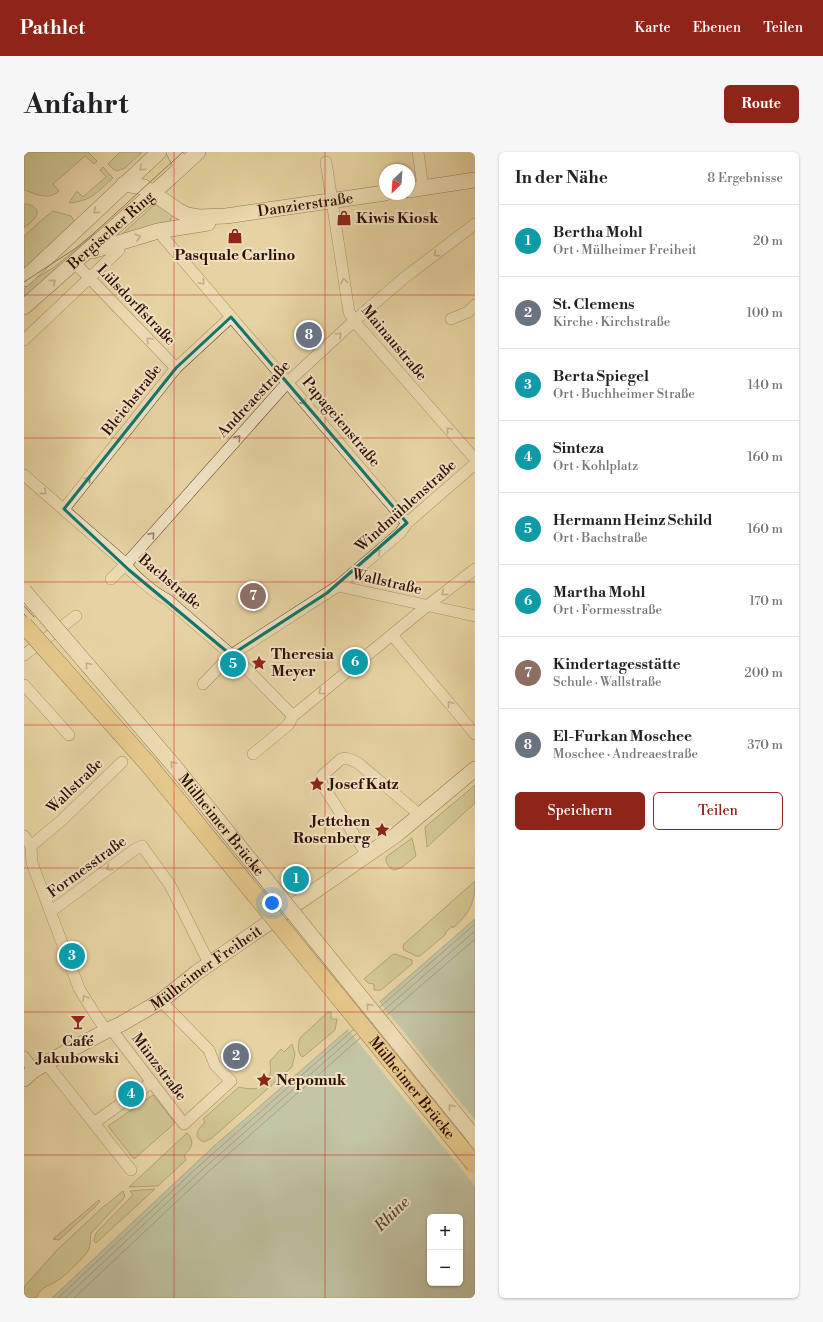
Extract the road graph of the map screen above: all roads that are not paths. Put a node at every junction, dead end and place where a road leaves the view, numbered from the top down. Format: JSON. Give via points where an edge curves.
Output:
{"nodes":[{"id":1,"x":159,"y":152,"type":"edge"},
{"id":2,"x":174,"y":152,"type":"edge"},
{"id":3,"x":198,"y":152,"type":"edge"},
{"id":4,"x":418,"y":152,"type":"edge"},
{"id":5,"x":326,"y":162,"type":"dead end"},
{"id":6,"x":185,"y":164,"type":"junction"},
{"id":7,"x":171,"y":177,"type":"junction"},
{"id":8,"x":475,"y":180,"type":"edge"},
{"id":9,"x":124,"y":184,"type":"junction"},
{"id":10,"x":416,"y":189,"type":"edge"},
{"id":11,"x":153,"y":193,"type":"junction"},
{"id":12,"x":379,"y":194,"type":"edge"},
{"id":13,"x":332,"y":201,"type":"junction"},
{"id":14,"x":177,"y":210,"type":"junction"},
{"id":15,"x":226,"y":216,"type":"junction"},
{"id":16,"x":475,"y":224,"type":"edge"},
{"id":17,"x":158,"y":231,"type":"junction"},
{"id":18,"x":118,"y":243,"type":"junction"},
{"id":19,"x":87,"y":252,"type":"junction"},
{"id":20,"x":75,"y":263,"type":"junction"},
{"id":21,"x":90,"y":278,"type":"junction"},
{"id":22,"x":24,"y":279,"type":"edge"},
{"id":23,"x":475,"y":305,"type":"edge"},
{"id":24,"x":24,"y":308,"type":"edge"},
{"id":25,"x":231,"y":317,"type":"junction"},
{"id":26,"x":451,"y":319,"type":"dead end"},
{"id":27,"x":354,"y":321,"type":"junction"},
{"id":28,"x":24,"y":340,"type":"edge"},
{"id":29,"x":176,"y":368,"type":"junction"},
{"id":30,"x":287,"y":383,"type":"junction"},
{"id":31,"x":475,"y":459,"type":"edge"},
{"id":32,"x":475,"y":464,"type":"edge"},
{"id":33,"x":24,"y":475,"type":"edge"},
{"id":34,"x":64,"y":509,"type":"junction"},
{"id":35,"x":407,"y":523,"type":"junction"},
{"id":36,"x":126,"y":564,"type":"junction"},
{"id":37,"x":475,"y":569,"type":"edge"},
{"id":38,"x":111,"y":579,"type":"dead end"},
{"id":39,"x":338,"y":586,"type":"junction"},
{"id":40,"x":24,"y":591,"type":"edge"},
{"id":41,"x":427,"y":606,"type":"junction"},
{"id":42,"x":76,"y":616,"type":"dead end"},
{"id":43,"x":475,"y":616,"type":"edge"},
{"id":44,"x":24,"y":625,"type":"edge"},
{"id":45,"x":392,"y":635,"type":"junction"},
{"id":46,"x":24,"y":636,"type":"edge"},
{"id":47,"x":24,"y":655,"type":"edge"},
{"id":48,"x":231,"y":655,"type":"junction"},
{"id":49,"x":203,"y":684,"type":"dead end"},
{"id":50,"x":24,"y":685,"type":"edge"},
{"id":51,"x":290,"y":720,"type":"junction"},
{"id":52,"x":475,"y":734,"type":"edge"},
{"id":53,"x":69,"y":735,"type":"dead end"},
{"id":54,"x":253,"y":754,"type":"dead end"},
{"id":55,"x":122,"y":762,"type":"dead end"},
{"id":56,"x":475,"y":769,"type":"edge"},
{"id":57,"x":419,"y":816,"type":"junction"},
{"id":58,"x":24,"y":836,"type":"edge"},
{"id":59,"x":31,"y":846,"type":"junction"},
{"id":60,"x":367,"y":855,"type":"junction"},
{"id":61,"x":28,"y":864,"type":"edge"},
{"id":62,"x":50,"y":912,"type":"junction"},
{"id":63,"x":209,"y":963,"type":"junction"},
{"id":64,"x":161,"y":1001,"type":"junction"},
{"id":65,"x":108,"y":1030,"type":"junction"},
{"id":66,"x":24,"y":1057,"type":"edge"},
{"id":67,"x":35,"y":1071,"type":"edge"},
{"id":68,"x":152,"y":1082,"type":"junction"},
{"id":69,"x":95,"y":1122,"type":"junction"},
{"id":70,"x":475,"y":1138,"type":"edge"},
{"id":71,"x":475,"y":1165,"type":"edge"},
{"id":72,"x":131,"y":1170,"type":"dead end"},
{"id":73,"x":475,"y":1172,"type":"edge"}],
"edges":[{"from":1,"to":9,"type":"main road","name":"Bergischer Ring","one_way":true},
{"from":2,"to":6,"type":"main road","via":[[179,161]]},
{"from":3,"to":6,"type":"main road","name":"Bergischer Ring"},
{"from":4,"to":10,"type":"street"},
{"from":5,"to":13,"type":"street","name":"Mainaustraße"},
{"from":6,"to":7,"type":"main road","name":"Bergischer Ring"},
{"from":7,"to":11,"type":"main road","name":"Bergischer Ring"},
{"from":7,"to":14,"type":"main road","via":[[168,190],[170,200]]},
{"from":8,"to":10,"type":"main road"},
{"from":9,"to":11,"type":"main road","name":"Danzierstraße","via":[[144,187]]},
{"from":9,"to":22,"type":"main road","name":"Bergischer Ring","one_way":true},
{"from":11,"to":14,"type":"main road","name":"Danzierstraße"},
{"from":11,"to":19,"type":"main road","name":"Bergischer Ring"},
{"from":12,"to":13,"type":"main road","name":"Danzierstraße"},
{"from":13,"to":15,"type":"main road","name":"Danzierstraße"},
{"from":27,"to":13,"type":"street","name":"Mainaustraße","one_way":true,"via":[[347,305]]},
{"from":14,"to":15,"type":"main road","name":"Danzierstraße","via":[[199,218]]},
{"from":15,"to":17,"type":"main road","name":"Danzierstraße","via":[[216,222]]},
{"from":16,"to":27,"type":"street","name":"Andreaestraße","one_way":true,"via":[[404,278]]},
{"from":18,"to":17,"type":"main road","name":"Danzierstraße","one_way":true},
{"from":17,"to":25,"type":"street","name":"Papageienstraße","one_way":true},
{"from":18,"to":19,"type":"main road","name":"Danzierstraße"},
{"from":18,"to":21,"type":"street","name":"Bergischer Ring","via":[[120,250]]},
{"from":19,"to":20,"type":"main road","name":"Bergischer Ring"},
{"from":20,"to":21,"type":"street","name":"Lülsdorffstraße"},
{"from":24,"to":20,"type":"main road","name":"Bergischer Ring","one_way":true},
{"from":21,"to":28,"type":"street","name":"Bergischer Ring"},
{"from":29,"to":21,"type":"street","name":"Lülsdorffstraße","one_way":true},
{"from":23,"to":26,"type":"street","via":[[468,312]]},
{"from":25,"to":29,"type":"street","name":"Bleichstraße"},
{"from":25,"to":30,"type":"street","name":"Papageienstraße"},
{"from":30,"to":27,"type":"street","name":"Andreaestraße","one_way":true},
{"from":31,"to":27,"type":"street","name":"Mainaustraße","one_way":true},
{"from":34,"to":29,"type":"street","name":"Bleichstraße","one_way":true},
{"from":30,"to":35,"type":"street","name":"Papageienstraße","one_way":true},
{"from":36,"to":30,"type":"street","name":"Andreaestraße","one_way":true},
{"from":32,"to":35,"type":"street","name":"Windmühlenstraße"},
{"from":33,"to":34,"type":"street","name":"Bachstraße","one_way":true},
{"from":34,"to":36,"type":"street","name":"Bachstraße"},
{"from":39,"to":35,"type":"street","name":"Windmühlenstraße","one_way":true,"via":[[400,533]]},
{"from":36,"to":38,"type":"street","name":"Andreaestraße"},
{"from":36,"to":48,"type":"street","name":"Bachstraße","via":[[129,570]]},
{"from":37,"to":41,"type":"street","one_way":true},
{"from":39,"to":41,"type":"street","name":"Wallstraße"},
{"from":39,"to":48,"type":"street","name":"Wallstraße"},
{"from":70,"to":40,"type":"main road","name":"Mülheimer Brücke","one_way":true,"bridge":true,"via":[[176,767]]},
{"from":41,"to":43,"type":"street","name":"Wallstraße"},
{"from":41,"to":45,"type":"street"},
{"from":42,"to":47,"type":"street"},
{"from":44,"to":71,"type":"main road","name":"Mülheimer Brücke","bridge":true,"via":[[148,764]]},
{"from":45,"to":51,"type":"street","one_way":true},
{"from":52,"to":45,"type":"street","one_way":true},
{"from":46,"to":73,"type":"main road","name":"Mülheimer Brücke","via":[[160,787]]},
{"from":48,"to":49,"type":"street","name":"Wallstraße"},
{"from":48,"to":51,"type":"street","name":"Bachstraße"},
{"from":50,"to":53,"type":"street"},
{"from":51,"to":54,"type":"street"},
{"from":55,"to":59,"type":"street","name":"Wallstraße"},
{"from":56,"to":57,"type":"main road","name":"Mülheimer Freiheit"},
{"from":57,"to":60,"type":"main road","name":"Mülheimer Freiheit"},
{"from":57,"to":60,"type":"street","via":[[358,763],[341,759],[323,774],[322,784]]},
{"from":58,"to":59,"type":"street"},
{"from":59,"to":61,"type":"street","name":"Münzstraße"},
{"from":60,"to":63,"type":"main road","name":"Mülheimer Freiheit"},
{"from":61,"to":62,"type":"street","name":"Münzstraße"},
{"from":63,"to":62,"type":"street","name":"Formesstraße","one_way":true,"via":[[170,885],[142,846]]},
{"from":65,"to":62,"type":"street","name":"Münzstraße","one_way":true,"via":[[86,1002],[79,988]]},
{"from":63,"to":64,"type":"main road","name":"Mülheimer Freiheit"},
{"from":64,"to":65,"type":"main road","name":"Mülheimer Freiheit"},
{"from":64,"to":68,"type":"street","name":"Münzstraße","via":[[209,1050],[215,1065],[231,1081],[184,1124]]},
{"from":65,"to":67,"type":"main road","name":"Mülheimer Freiheit"},
{"from":65,"to":68,"type":"street","name":"Münzstraße"},
{"from":66,"to":67,"type":"street"},
{"from":67,"to":69,"type":"street"},
{"from":68,"to":69,"type":"street"},
{"from":69,"to":72,"type":"street"}]}
